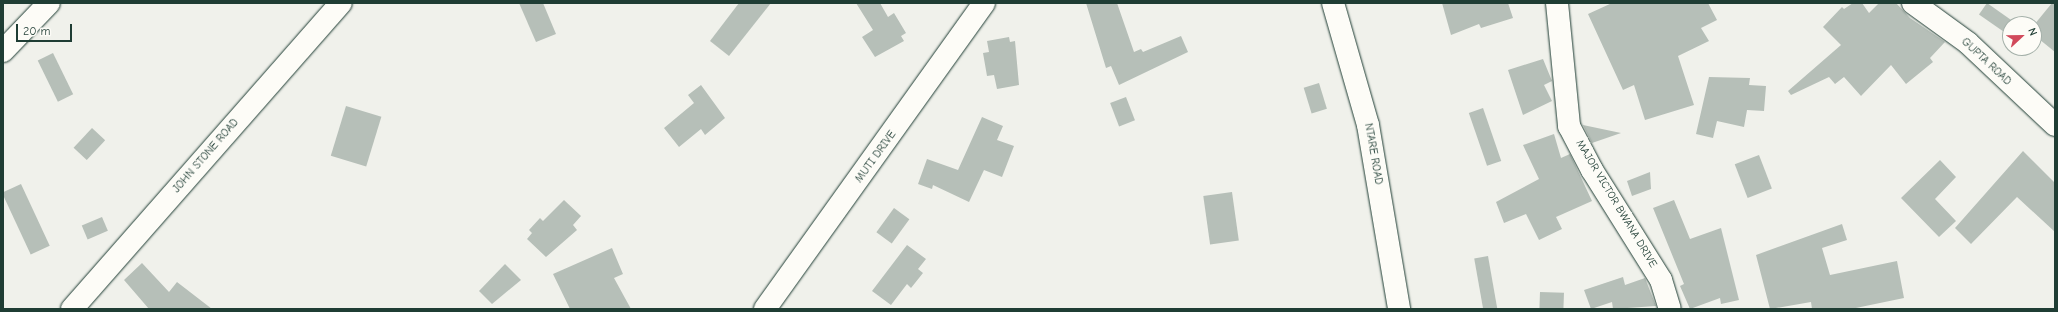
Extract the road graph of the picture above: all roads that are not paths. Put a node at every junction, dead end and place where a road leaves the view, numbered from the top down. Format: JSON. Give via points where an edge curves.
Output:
{"nodes":[{"id":1,"x":49,"y":3,"type":"edge"},
{"id":2,"x":341,"y":3,"type":"edge"},
{"id":3,"x":984,"y":3,"type":"edge"},
{"id":4,"x":1333,"y":3,"type":"edge"},
{"id":5,"x":1557,"y":3,"type":"edge"},
{"id":6,"x":1913,"y":3,"type":"edge"},
{"id":7,"x":3,"y":51,"type":"edge"},
{"id":8,"x":2055,"y":125,"type":"edge"},
{"id":9,"x":72,"y":309,"type":"edge"},
{"id":10,"x":765,"y":309,"type":"edge"},
{"id":11,"x":1398,"y":309,"type":"edge"},
{"id":12,"x":1670,"y":309,"type":"edge"}],
"edges":[{"from":1,"to":7,"type":"street"},
{"from":2,"to":9,"type":"street","name":"JOHN STONE ROAD"},
{"from":3,"to":10,"type":"street","name":"MUTI DRIVE"},
{"from":4,"to":11,"type":"street","name":"NTARE ROAD","via":[[1368,125]]},
{"from":5,"to":12,"type":"street","name":"MAJOR VICTOR BWANA DRIVE","via":[[1569,126],[1592,170],[1661,280]]},
{"from":6,"to":8,"type":"street","name":"GUPTA ROAD","via":[[1968,43]]}]}
